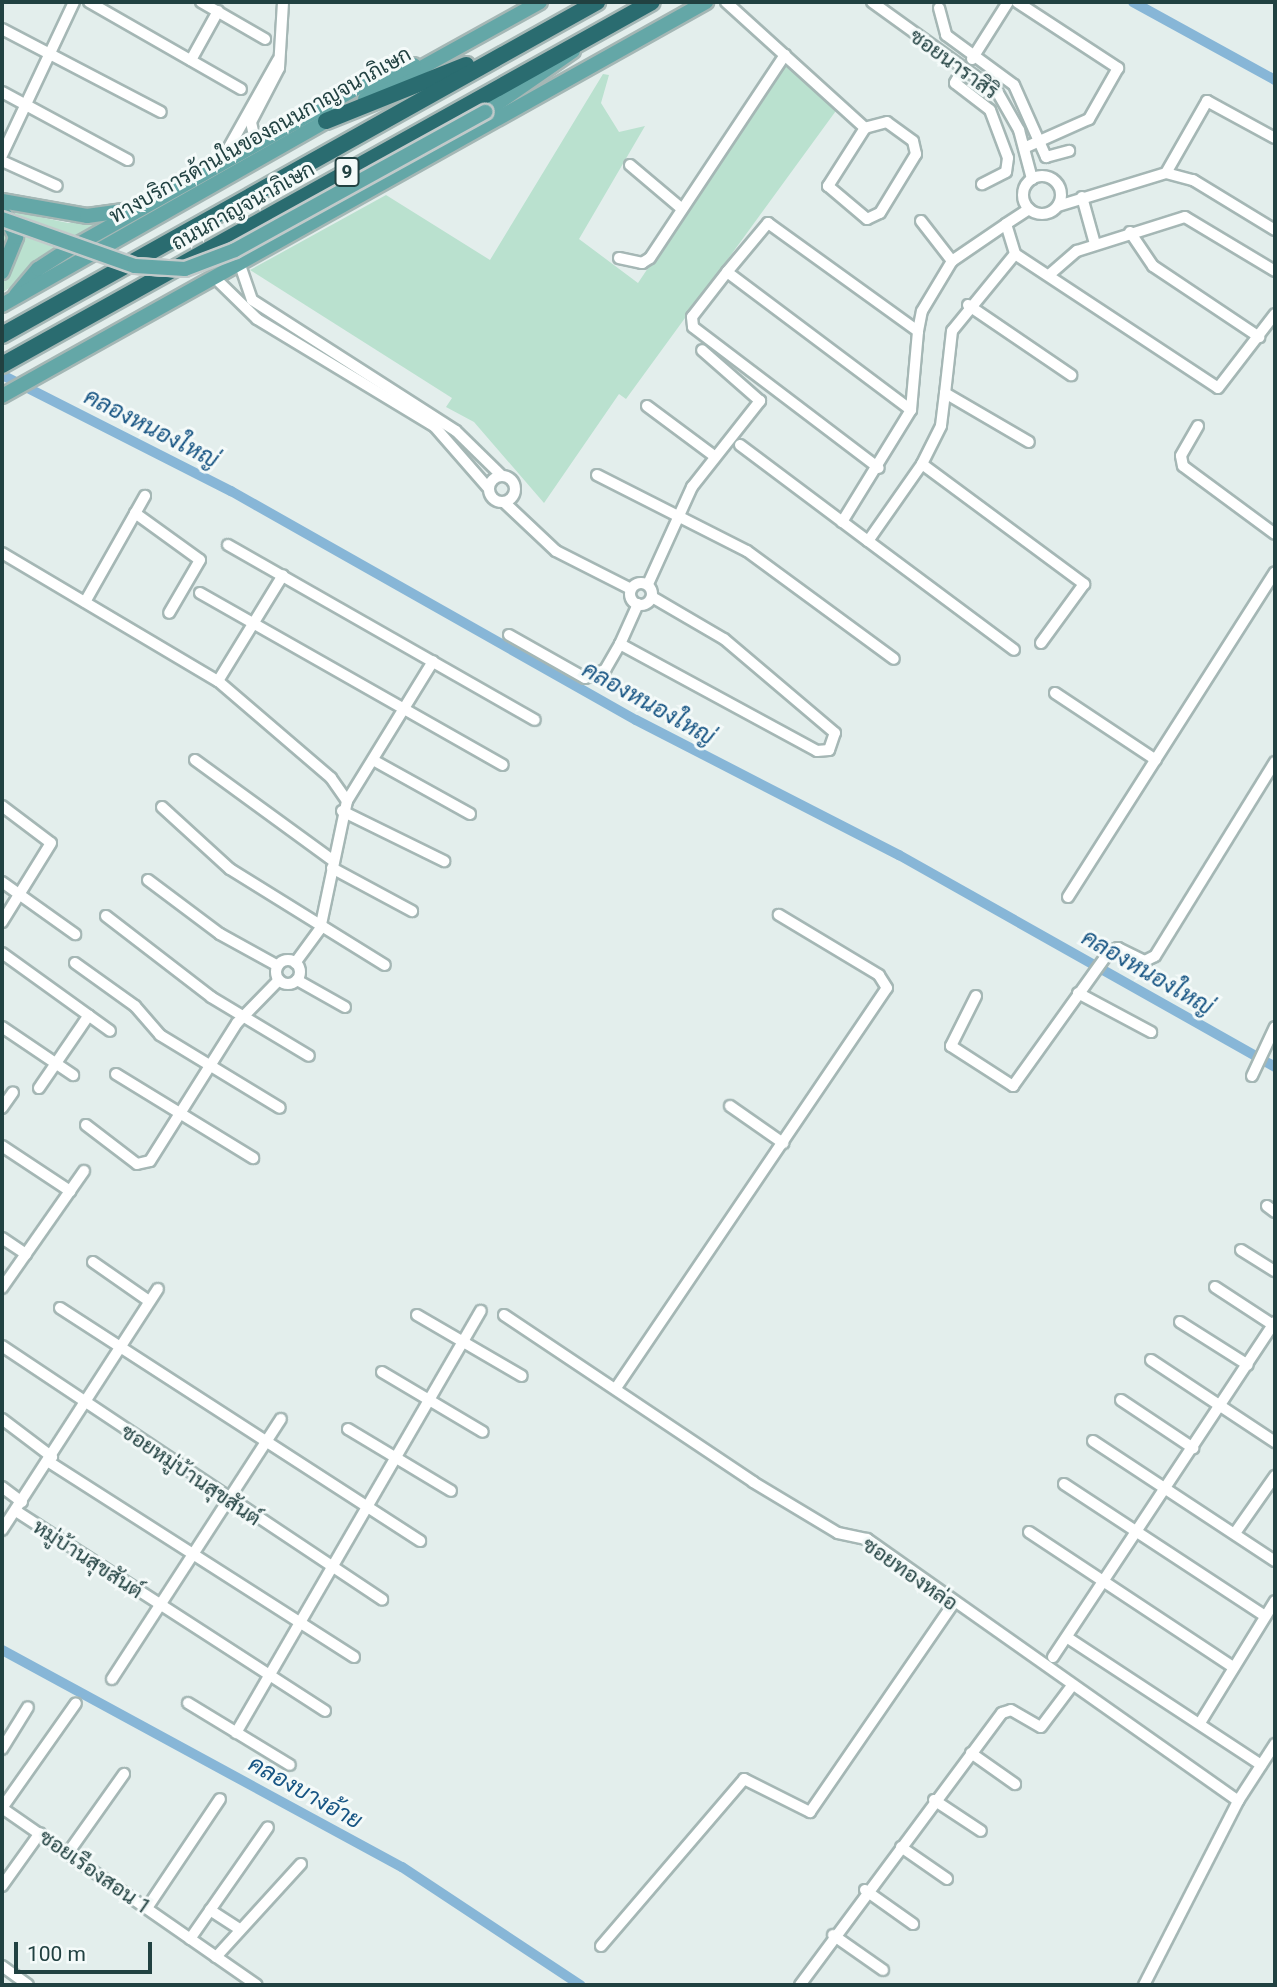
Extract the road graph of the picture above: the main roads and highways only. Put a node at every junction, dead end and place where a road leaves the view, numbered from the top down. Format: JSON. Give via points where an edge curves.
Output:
{"nodes":[{"id":1,"x":540,"y":2,"type":"edge"},
{"id":2,"x":597,"y":2,"type":"edge"},
{"id":3,"x":652,"y":2,"type":"edge"},
{"id":4,"x":706,"y":2,"type":"edge"},
{"id":5,"x":599,"y":31,"type":"junction"},
{"id":6,"x":522,"y":44,"type":"junction"},
{"id":7,"x":444,"y":55,"type":"junction"},
{"id":8,"x":611,"y":55,"type":"junction"},
{"id":9,"x":531,"y":85,"type":"junction"},
{"id":10,"x":326,"y":121,"type":"junction"},
{"id":11,"x":2,"y":201,"type":"edge"},
{"id":12,"x":156,"y":201,"type":"junction"},
{"id":13,"x":2,"y":211,"type":"edge"},
{"id":14,"x":2,"y":219,"type":"edge"},
{"id":15,"x":2,"y":272,"type":"edge"},
{"id":16,"x":8,"y":302,"type":"edge"},
{"id":17,"x":2,"y":335,"type":"edge"},
{"id":18,"x":2,"y":365,"type":"edge"},
{"id":19,"x":2,"y":396,"type":"edge"}],
"edges":[{"from":1,"to":7,"type":"main road","name":"ทางบริการด้านในของถนนกาญจนาภิเษก"},
{"from":2,"to":6,"type":"highway","name":"ถนนกาญจนาภิเษก","number":"9"},
{"from":3,"to":5,"type":"highway","name":"ถนนกาญจนาภิเษก","number":"9"},
{"from":4,"to":8,"type":"main road"},
{"from":5,"to":9,"type":"main road"},
{"from":5,"to":18,"type":"highway","name":"ถนนกาญจนาภิเษก","number":"9"},
{"from":6,"to":10,"type":"highway"},
{"from":6,"to":17,"type":"highway","name":"ถนนกาญจนาภิเษก","number":"9"},
{"from":7,"to":10,"type":"main road","name":"ทางบริการด้านในของถนนกาญจนาภิเษก"},
{"from":7,"to":12,"type":"main road","via":[[358,87]]},
{"from":8,"to":9,"type":"main road"},
{"from":8,"to":19,"type":"main road"},
{"from":9,"to":14,"type":"main road","bridge":true,"via":[[194,267],[135,266]]},
{"from":10,"to":16,"type":"main road","name":"ทางบริการด้านในของถนนกาญจนาภิเษก"},
{"from":11,"to":12,"type":"main road","via":[[87,216]]},
{"from":12,"to":16,"type":"main road","via":[[37,269]]},
{"from":13,"to":15,"type":"main road","via":[[16,237]]}]}
